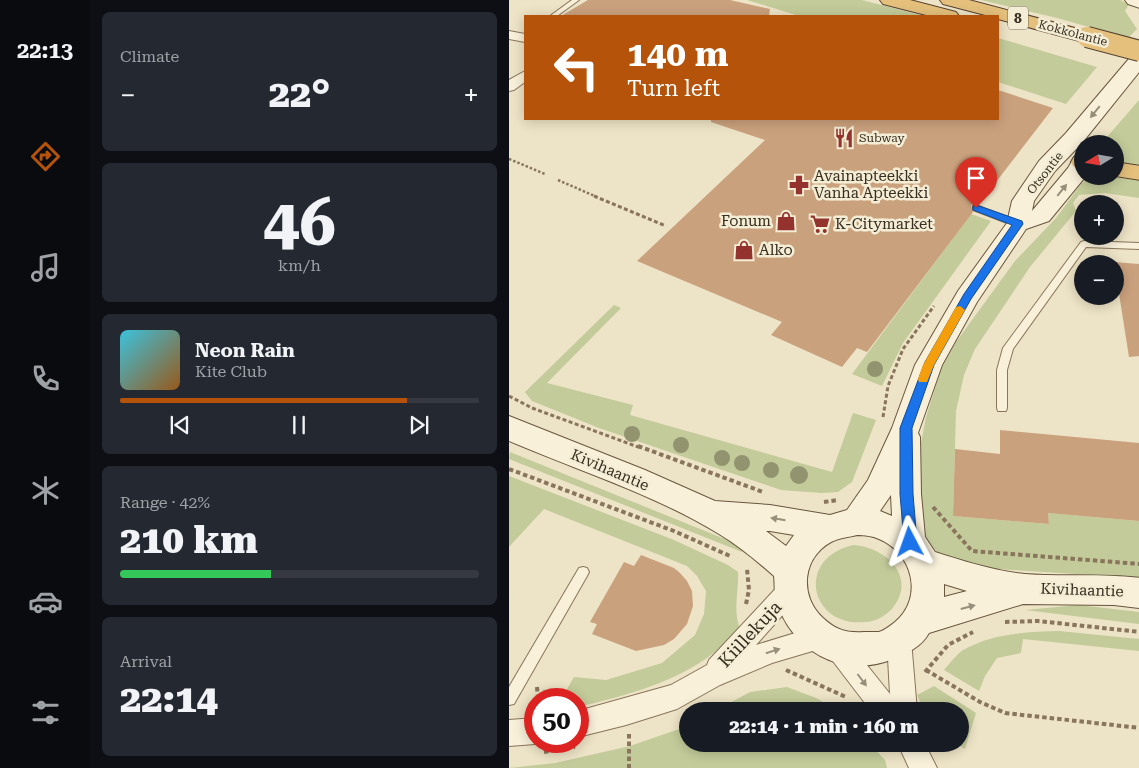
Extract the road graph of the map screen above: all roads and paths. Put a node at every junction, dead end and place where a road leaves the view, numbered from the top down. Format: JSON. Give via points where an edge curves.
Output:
{"nodes":[{"id":1,"x":576,"y":0,"type":"edge"},
{"id":2,"x":889,"y":0,"type":"edge"},
{"id":3,"x":949,"y":0,"type":"edge"},
{"id":4,"x":1134,"y":0,"type":"edge"},
{"id":5,"x":1139,"y":3,"type":"edge"},
{"id":6,"x":554,"y":15,"type":"edge"},
{"id":7,"x":946,"y":15,"type":"edge"},
{"id":8,"x":996,"y":15,"type":"edge"},
{"id":9,"x":999,"y":16,"type":"edge"},
{"id":10,"x":999,"y":29,"type":"edge"},
{"id":11,"x":509,"y":35,"type":"edge"},
{"id":12,"x":524,"y":38,"type":"edge"},
{"id":13,"x":1089,"y":45,"type":"junction"},
{"id":14,"x":1139,"y":51,"type":"edge"},
{"id":15,"x":1139,"y":58,"type":"edge"},
{"id":16,"x":1139,"y":67,"type":"edge"},
{"id":17,"x":524,"y":77,"type":"edge"},
{"id":18,"x":1139,"y":85,"type":"edge"},
{"id":19,"x":509,"y":87,"type":"edge"},
{"id":20,"x":1102,"y":135,"type":"edge"},
{"id":21,"x":1058,"y":154,"type":"junction"},
{"id":22,"x":1074,"y":156,"type":"edge"},
{"id":23,"x":509,"y":159,"type":"edge"},
{"id":24,"x":1124,"y":170,"type":"edge"},
{"id":25,"x":1139,"y":172,"type":"edge"},
{"id":26,"x":545,"y":174,"type":"dead end"},
{"id":27,"x":1074,"y":176,"type":"edge"},
{"id":28,"x":558,"y":180,"type":"dead end"},
{"id":29,"x":976,"y":208,"type":"dead end"},
{"id":30,"x":1018,"y":224,"type":"junction"},
{"id":31,"x":666,"y":226,"type":"dead end"},
{"id":32,"x":1139,"y":246,"type":"edge"},
{"id":33,"x":509,"y":396,"type":"edge"},
{"id":34,"x":1002,"y":408,"type":"dead end"},
{"id":35,"x":509,"y":428,"type":"edge"},
{"id":36,"x":906,"y":428,"type":"junction"},
{"id":37,"x":769,"y":494,"type":"dead end"},
{"id":38,"x":906,"y":494,"type":"junction"},
{"id":39,"x":710,"y":513,"type":"junction"},
{"id":40,"x":857,"y":521,"type":"junction"},
{"id":41,"x":826,"y":527,"type":"junction"},
{"id":42,"x":918,"y":553,"type":"junction"},
{"id":43,"x":1139,"y":564,"type":"edge"},
{"id":44,"x":583,"y":572,"type":"dead end"},
{"id":45,"x":789,"y":581,"type":"junction"},
{"id":46,"x":1024,"y":589,"type":"junction"},
{"id":47,"x":1139,"y":593,"type":"edge"},
{"id":48,"x":910,"y":630,"type":"junction"},
{"id":49,"x":828,"y":643,"type":"junction"},
{"id":50,"x":926,"y":670,"type":"dead end"},
{"id":51,"x":711,"y":676,"type":"junction"},
{"id":52,"x":509,"y":699,"type":"edge"},
{"id":53,"x":879,"y":702,"type":"edge"},
{"id":54,"x":905,"y":702,"type":"edge"},
{"id":55,"x":589,"y":721,"type":"edge"},
{"id":56,"x":1139,"y":728,"type":"edge"},
{"id":57,"x":524,"y":732,"type":"edge"},
{"id":58,"x":509,"y":733,"type":"edge"},
{"id":59,"x":629,"y":734,"type":"dead end"},
{"id":60,"x":915,"y":752,"type":"edge"},
{"id":61,"x":629,"y":768,"type":"edge"},
{"id":62,"x":923,"y":768,"type":"edge"}],
"edges":[{"from":1,"to":6,"type":"lane"},
{"from":2,"to":7,"type":"highway"},
{"from":3,"to":8,"type":"highway","name":"Kokkolantie","number":"8"},
{"from":4,"to":5,"type":"main road"},
{"from":9,"to":13,"type":"highway","name":"Kokkolantie","number":"8"},
{"from":10,"to":13,"type":"highway","name":"Kokkolantie","number":"8"},
{"from":11,"to":12,"type":"street"},
{"from":13,"to":14,"type":"highway","name":"Kokkolantie","number":"8","bridge":true},
{"from":13,"to":16,"type":"highway","name":"Kokkolantie","number":"8"},
{"from":15,"to":21,"type":"main road","name":"Otsontie","one_way":true},
{"from":17,"to":19,"type":"street"},
{"from":18,"to":20,"type":"main road","name":"Otsontie"},
{"from":21,"to":22,"type":"main road"},
{"from":21,"to":30,"type":"main road","name":"Otsontie","via":[[1023,201]]},
{"from":23,"to":26,"type":"path"},
{"from":24,"to":25,"type":"highway"},
{"from":30,"to":27,"type":"main road","name":"Otsontie","one_way":true,"via":[[1041,216]]},
{"from":28,"to":31,"type":"path"},
{"from":29,"to":30,"type":"lane"},
{"from":30,"to":36,"type":"main road","name":"Otsontie","via":[[967,297],[929,365]]},
{"from":32,"to":34,"type":"lane","via":[[1084,244],[1008,348],[1001,370]]},
{"from":33,"to":37,"type":"path","via":[[559,418]]},
{"from":35,"to":39,"type":"main road","name":"Kivihaantie"},
{"from":36,"to":38,"type":"main road","name":"Otsontie"},
{"from":36,"to":40,"type":"main road","name":"Otsontie","via":[[879,488]]},
{"from":38,"to":42,"type":"main road","name":"Otsontie"},
{"from":38,"to":43,"type":"path","via":[[930,503],[972,551]]},
{"from":41,"to":39,"type":"main road","name":"Kivihaantie","one_way":true},
{"from":39,"to":45,"type":"main road","name":"Kivihaantie","via":[[759,544]]},
{"from":40,"to":41,"type":"main road"},
{"from":40,"to":42,"type":"main road","via":[[877,523],[895,530]]},
{"from":41,"to":45,"type":"main road","via":[[798,552]]},
{"from":42,"to":46,"type":"main road","name":"Kivihaantie","via":[[975,579]]},
{"from":42,"to":48,"type":"main road","via":[[929,583],[928,601]]},
{"from":44,"to":52,"type":"lane"},
{"from":45,"to":49,"type":"main road","via":[[798,618]]},
{"from":45,"to":51,"type":"street","name":"Kiillekuja","via":[[755,631]]},
{"from":46,"to":47,"type":"main road","name":"Kivihaantie"},
{"from":48,"to":46,"type":"main road","name":"Kivihaantie","one_way":true},
{"from":48,"to":49,"type":"main road","via":[[880,648],[859,651]]},
{"from":48,"to":54,"type":"street"},
{"from":51,"to":49,"type":"street","name":"Kiillekuja","one_way":true,"via":[[771,651]]},
{"from":49,"to":53,"type":"street","one_way":true},
{"from":50,"to":56,"type":"path","via":[[1005,713]]},
{"from":51,"to":55,"type":"street","name":"Kiillekuja","via":[[677,696]]},
{"from":57,"to":58,"type":"street"},
{"from":59,"to":61,"type":"path"},
{"from":60,"to":62,"type":"street"}]}
